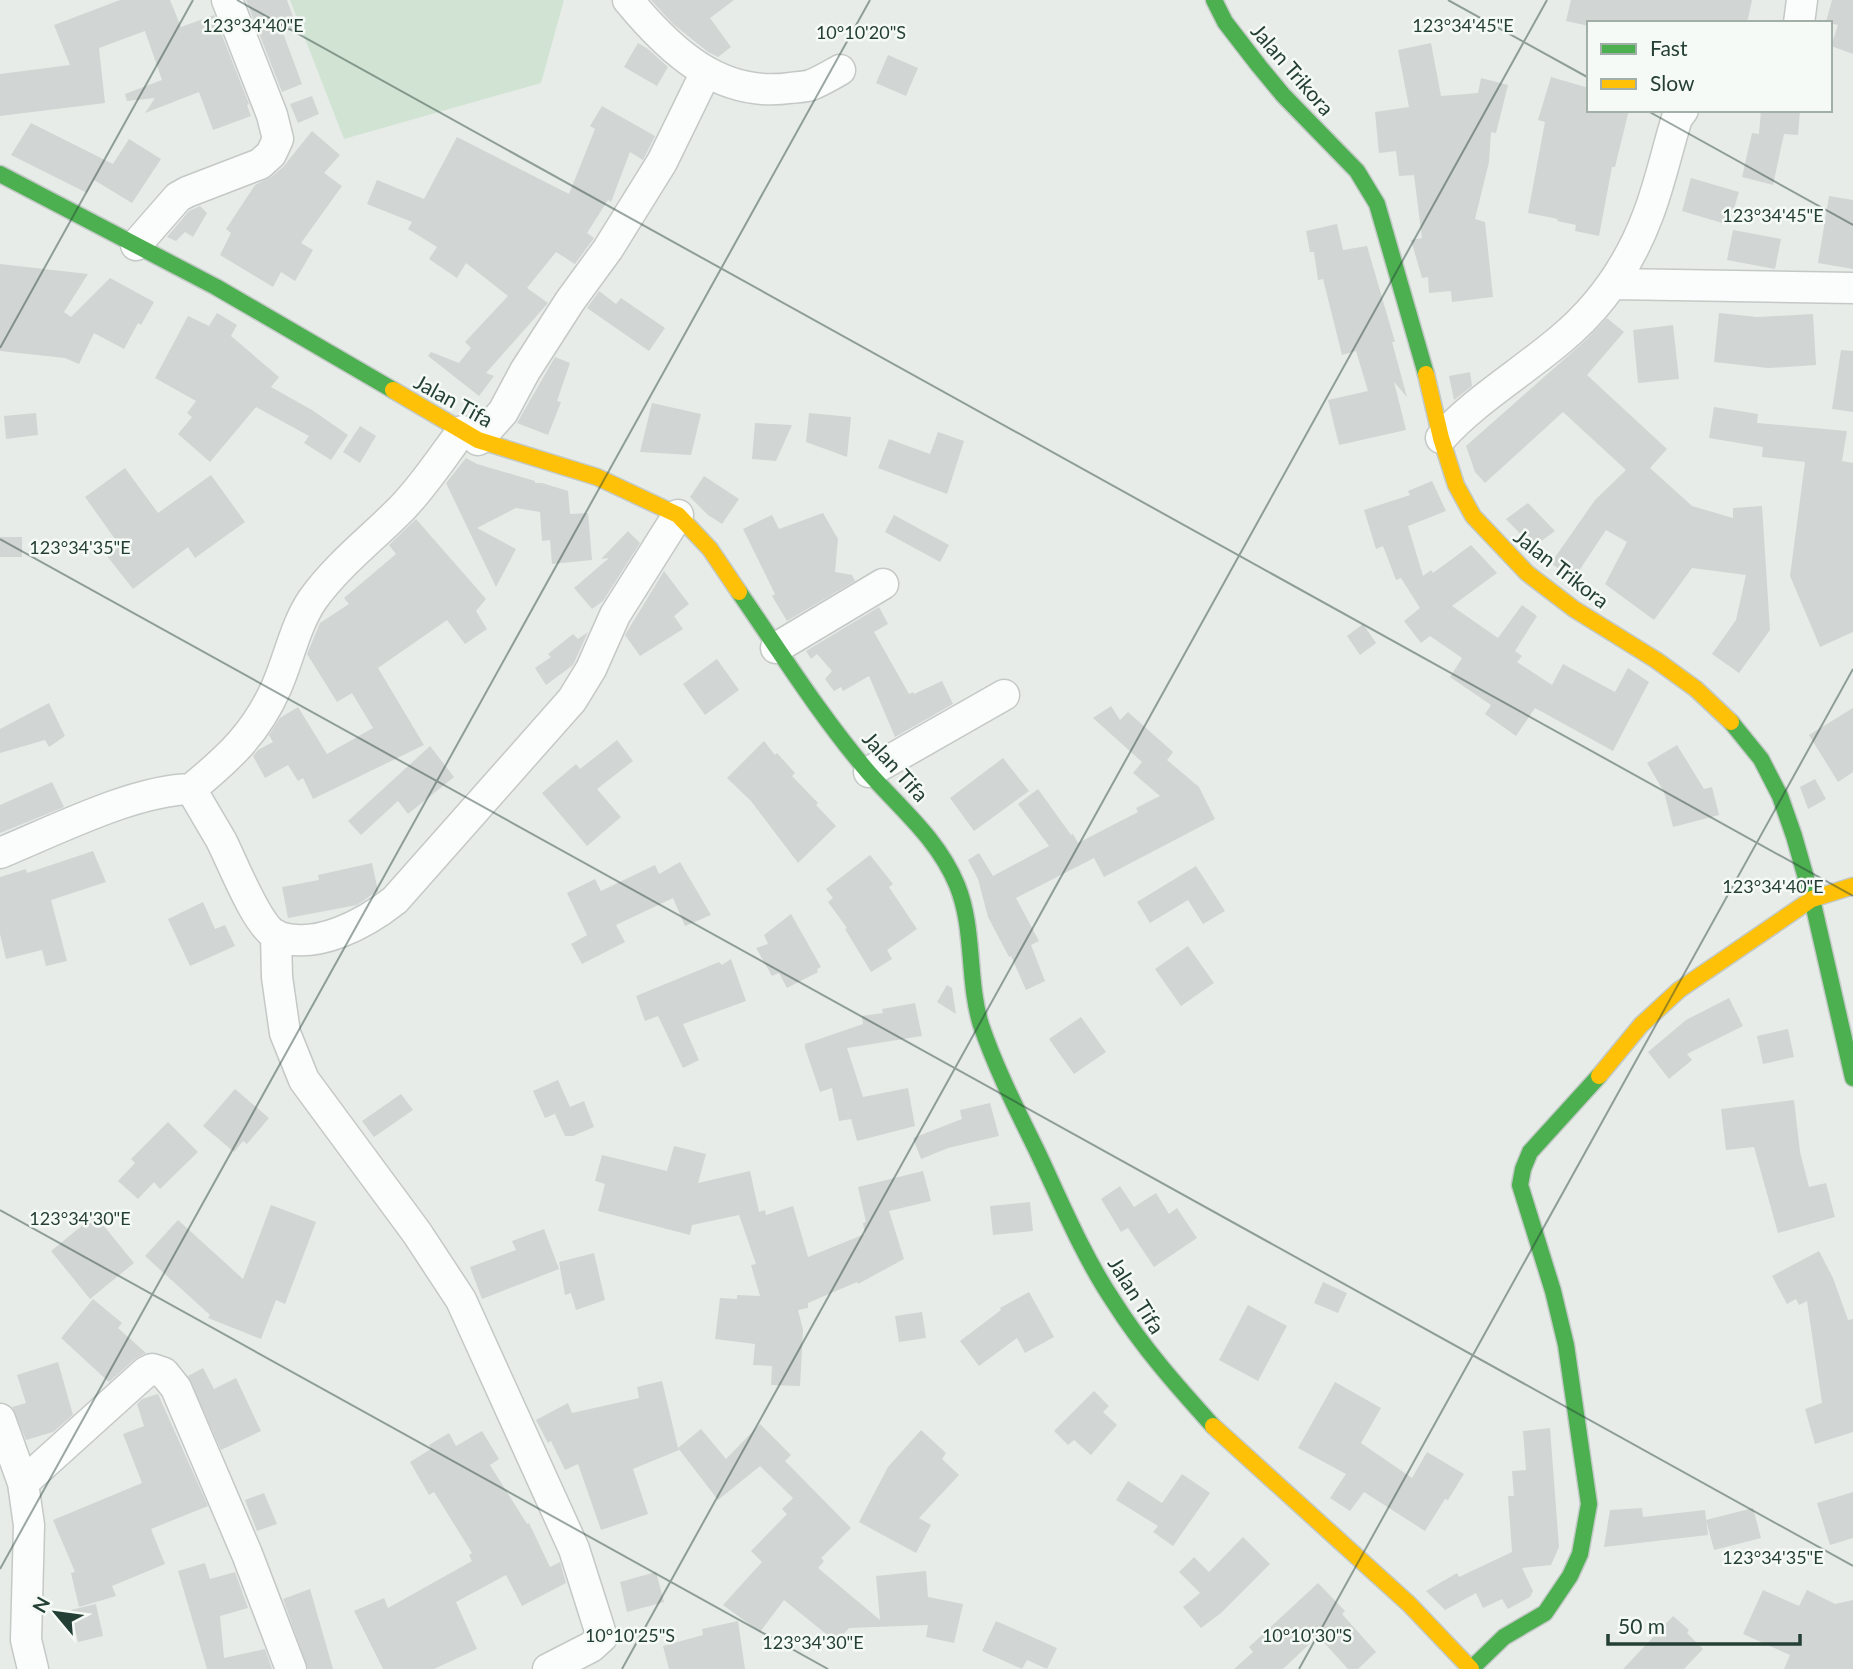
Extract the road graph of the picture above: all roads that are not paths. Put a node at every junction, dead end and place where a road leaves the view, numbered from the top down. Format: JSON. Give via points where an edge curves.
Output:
{"nodes":[{"id":1,"x":228,"y":0,"type":"edge"},
{"id":2,"x":628,"y":0,"type":"edge"},
{"id":3,"x":1214,"y":0,"type":"edge"},
{"id":4,"x":1802,"y":0,"type":"edge"},
{"id":5,"x":1799,"y":21,"type":"edge"},
{"id":6,"x":840,"y":70,"type":"dead end"},
{"id":7,"x":706,"y":72,"type":"junction"},
{"id":8,"x":1682,"y":112,"type":"edge"},
{"id":9,"x":4,"y":182,"type":"edge"},
{"id":10,"x":136,"y":245,"type":"junction"},
{"id":11,"x":1614,"y":284,"type":"junction"},
{"id":12,"x":1853,"y":288,"type":"edge"},
{"id":13,"x":470,"y":435,"type":"junction"},
{"id":14,"x":1441,"y":438,"type":"junction"},
{"id":15,"x":678,"y":515,"type":"junction"},
{"id":16,"x":883,"y":584,"type":"dead end"},
{"id":17,"x":776,"y":648,"type":"junction"},
{"id":18,"x":1004,"y":695,"type":"dead end"},
{"id":19,"x":869,"y":772,"type":"junction"},
{"id":20,"x":191,"y":789,"type":"junction"},
{"id":21,"x":0,"y":853,"type":"edge"},
{"id":22,"x":1853,"y":886,"type":"edge"},
{"id":23,"x":1812,"y":899,"type":"junction"},
{"id":24,"x":276,"y":935,"type":"junction"},
{"id":25,"x":1853,"y":1078,"type":"edge"},
{"id":26,"x":0,"y":1419,"type":"edge"},
{"id":27,"x":23,"y":1483,"type":"junction"},
{"id":28,"x":33,"y":1669,"type":"edge"},
{"id":29,"x":291,"y":1669,"type":"edge"},
{"id":30,"x":548,"y":1669,"type":"edge"},
{"id":31,"x":1471,"y":1669,"type":"edge"}],
"edges":[{"from":1,"to":10,"type":"street","via":[[272,115],[276,147],[260,164],[178,197]]},
{"from":2,"to":7,"type":"street","via":[[653,30]]},
{"from":3,"to":14,"type":"street","name":"Jalan Trikora","via":[[1259,66],[1357,171],[1377,204]]},
{"from":4,"to":5,"type":"street"},
{"from":6,"to":7,"type":"street","via":[[810,85],[768,91],[735,85]]},
{"from":7,"to":13,"type":"street","via":[[662,162],[503,412]]},
{"from":8,"to":11,"type":"street","via":[[1648,215]]},
{"from":9,"to":10,"type":"street","name":"Jalan Tifa"},
{"from":10,"to":13,"type":"street","name":"Jalan Tifa"},
{"from":11,"to":12,"type":"street"},
{"from":11,"to":14,"type":"street","via":[[1563,338],[1461,416]]},
{"from":13,"to":15,"type":"street","name":"Jalan Tifa","via":[[597,477]]},
{"from":13,"to":20,"type":"street","via":[[312,600],[256,726],[231,756]]},
{"from":14,"to":23,"type":"street","name":"Jalan Trikora","via":[[1455,485],[1495,542],[1574,609],[1686,681],[1731,722],[1761,759],[1780,796]]},
{"from":15,"to":17,"type":"street","name":"Jalan Tifa","via":[[710,549]]},
{"from":15,"to":24,"type":"street","via":[[615,615],[572,700],[395,900],[338,934],[303,940]]},
{"from":16,"to":17,"type":"street"},
{"from":17,"to":19,"type":"street","name":"Jalan Tifa"},
{"from":18,"to":19,"type":"street"},
{"from":19,"to":31,"type":"street","name":"Jalan Tifa","via":[[918,823],[957,885],[966,916],[981,1024],[1055,1191],[1112,1300],[1152,1358],[1219,1433],[1409,1604]]},
{"from":20,"to":21,"type":"street","via":[[172,789],[120,804]]},
{"from":20,"to":24,"type":"street","via":[[245,891]]},
{"from":22,"to":23,"type":"street"},
{"from":23,"to":25,"type":"street","name":"Jalan Trikora"},
{"from":23,"to":31,"type":"street","via":[[1679,990],[1641,1025],[1530,1152],[1522,1169],[1520,1185],[1566,1345],[1589,1504],[1580,1554],[1545,1613],[1504,1637]]},
{"from":24,"to":30,"type":"street","via":[[276,977],[285,1032],[304,1080],[461,1300],[574,1549],[602,1637]]},
{"from":26,"to":27,"type":"street"},
{"from":27,"to":28,"type":"street","via":[[29,1525],[26,1640]]},
{"from":27,"to":29,"type":"street","via":[[146,1373],[152,1369],[164,1373],[176,1388]]}]}
